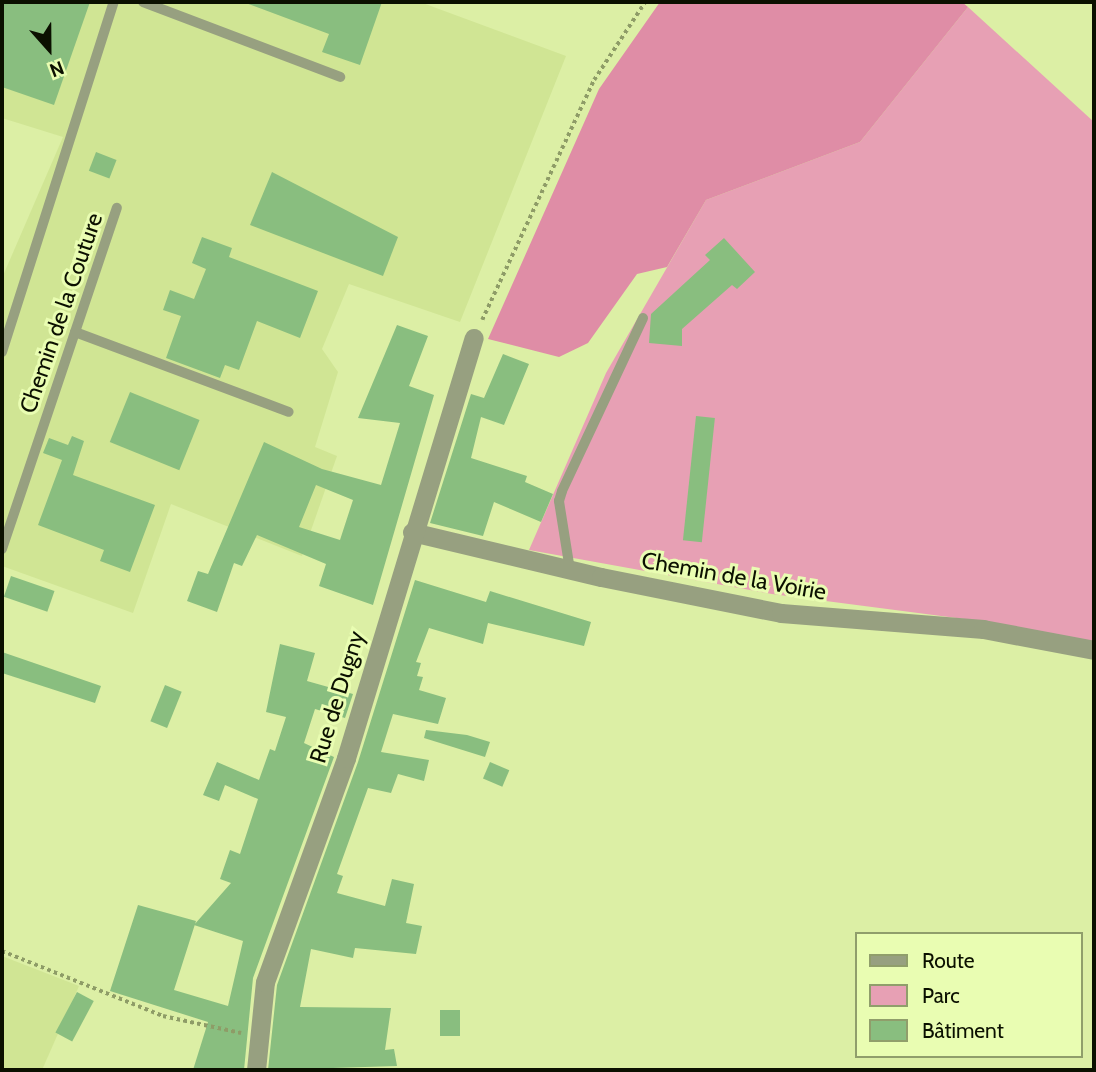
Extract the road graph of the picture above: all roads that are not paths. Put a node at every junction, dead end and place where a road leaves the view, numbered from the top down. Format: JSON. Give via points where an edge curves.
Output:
{"nodes":[{"id":1,"x":114,"y":2,"type":"edge"},
{"id":2,"x":143,"y":2,"type":"edge"},
{"id":3,"x":340,"y":77,"type":"dead end"},
{"id":4,"x":117,"y":208,"type":"dead end"},
{"id":5,"x":643,"y":318,"type":"dead end"},
{"id":6,"x":75,"y":332,"type":"junction"},
{"id":7,"x":474,"y":338,"type":"road end"},
{"id":8,"x":2,"y":352,"type":"edge"},
{"id":9,"x":289,"y":412,"type":"dead end"},
{"id":10,"x":412,"y":532,"type":"junction"},
{"id":11,"x":2,"y":549,"type":"edge"},
{"id":12,"x":570,"y":570,"type":"junction"},
{"id":13,"x":1094,"y":650,"type":"edge"},
{"id":14,"x":256,"y":1070,"type":"edge"}],
"edges":[{"from":1,"to":8,"type":"lane"},
{"from":2,"to":3,"type":"lane"},
{"from":4,"to":6,"type":"lane","name":"Chemin de la Couture"},
{"from":5,"to":12,"type":"lane","via":[[559,501]]},
{"from":6,"to":9,"type":"lane"},
{"from":6,"to":11,"type":"lane","name":"Chemin de la Couture"},
{"from":7,"to":10,"type":"street","name":"Rue de Dugny"},
{"from":10,"to":12,"type":"street","name":"Chemin de la Voirie"},
{"from":10,"to":14,"type":"street","name":"Rue de Dugny","via":[[346,758],[265,982]]},
{"from":12,"to":13,"type":"street","name":"Chemin de la Voirie","via":[[781,613],[983,629]]}]}
